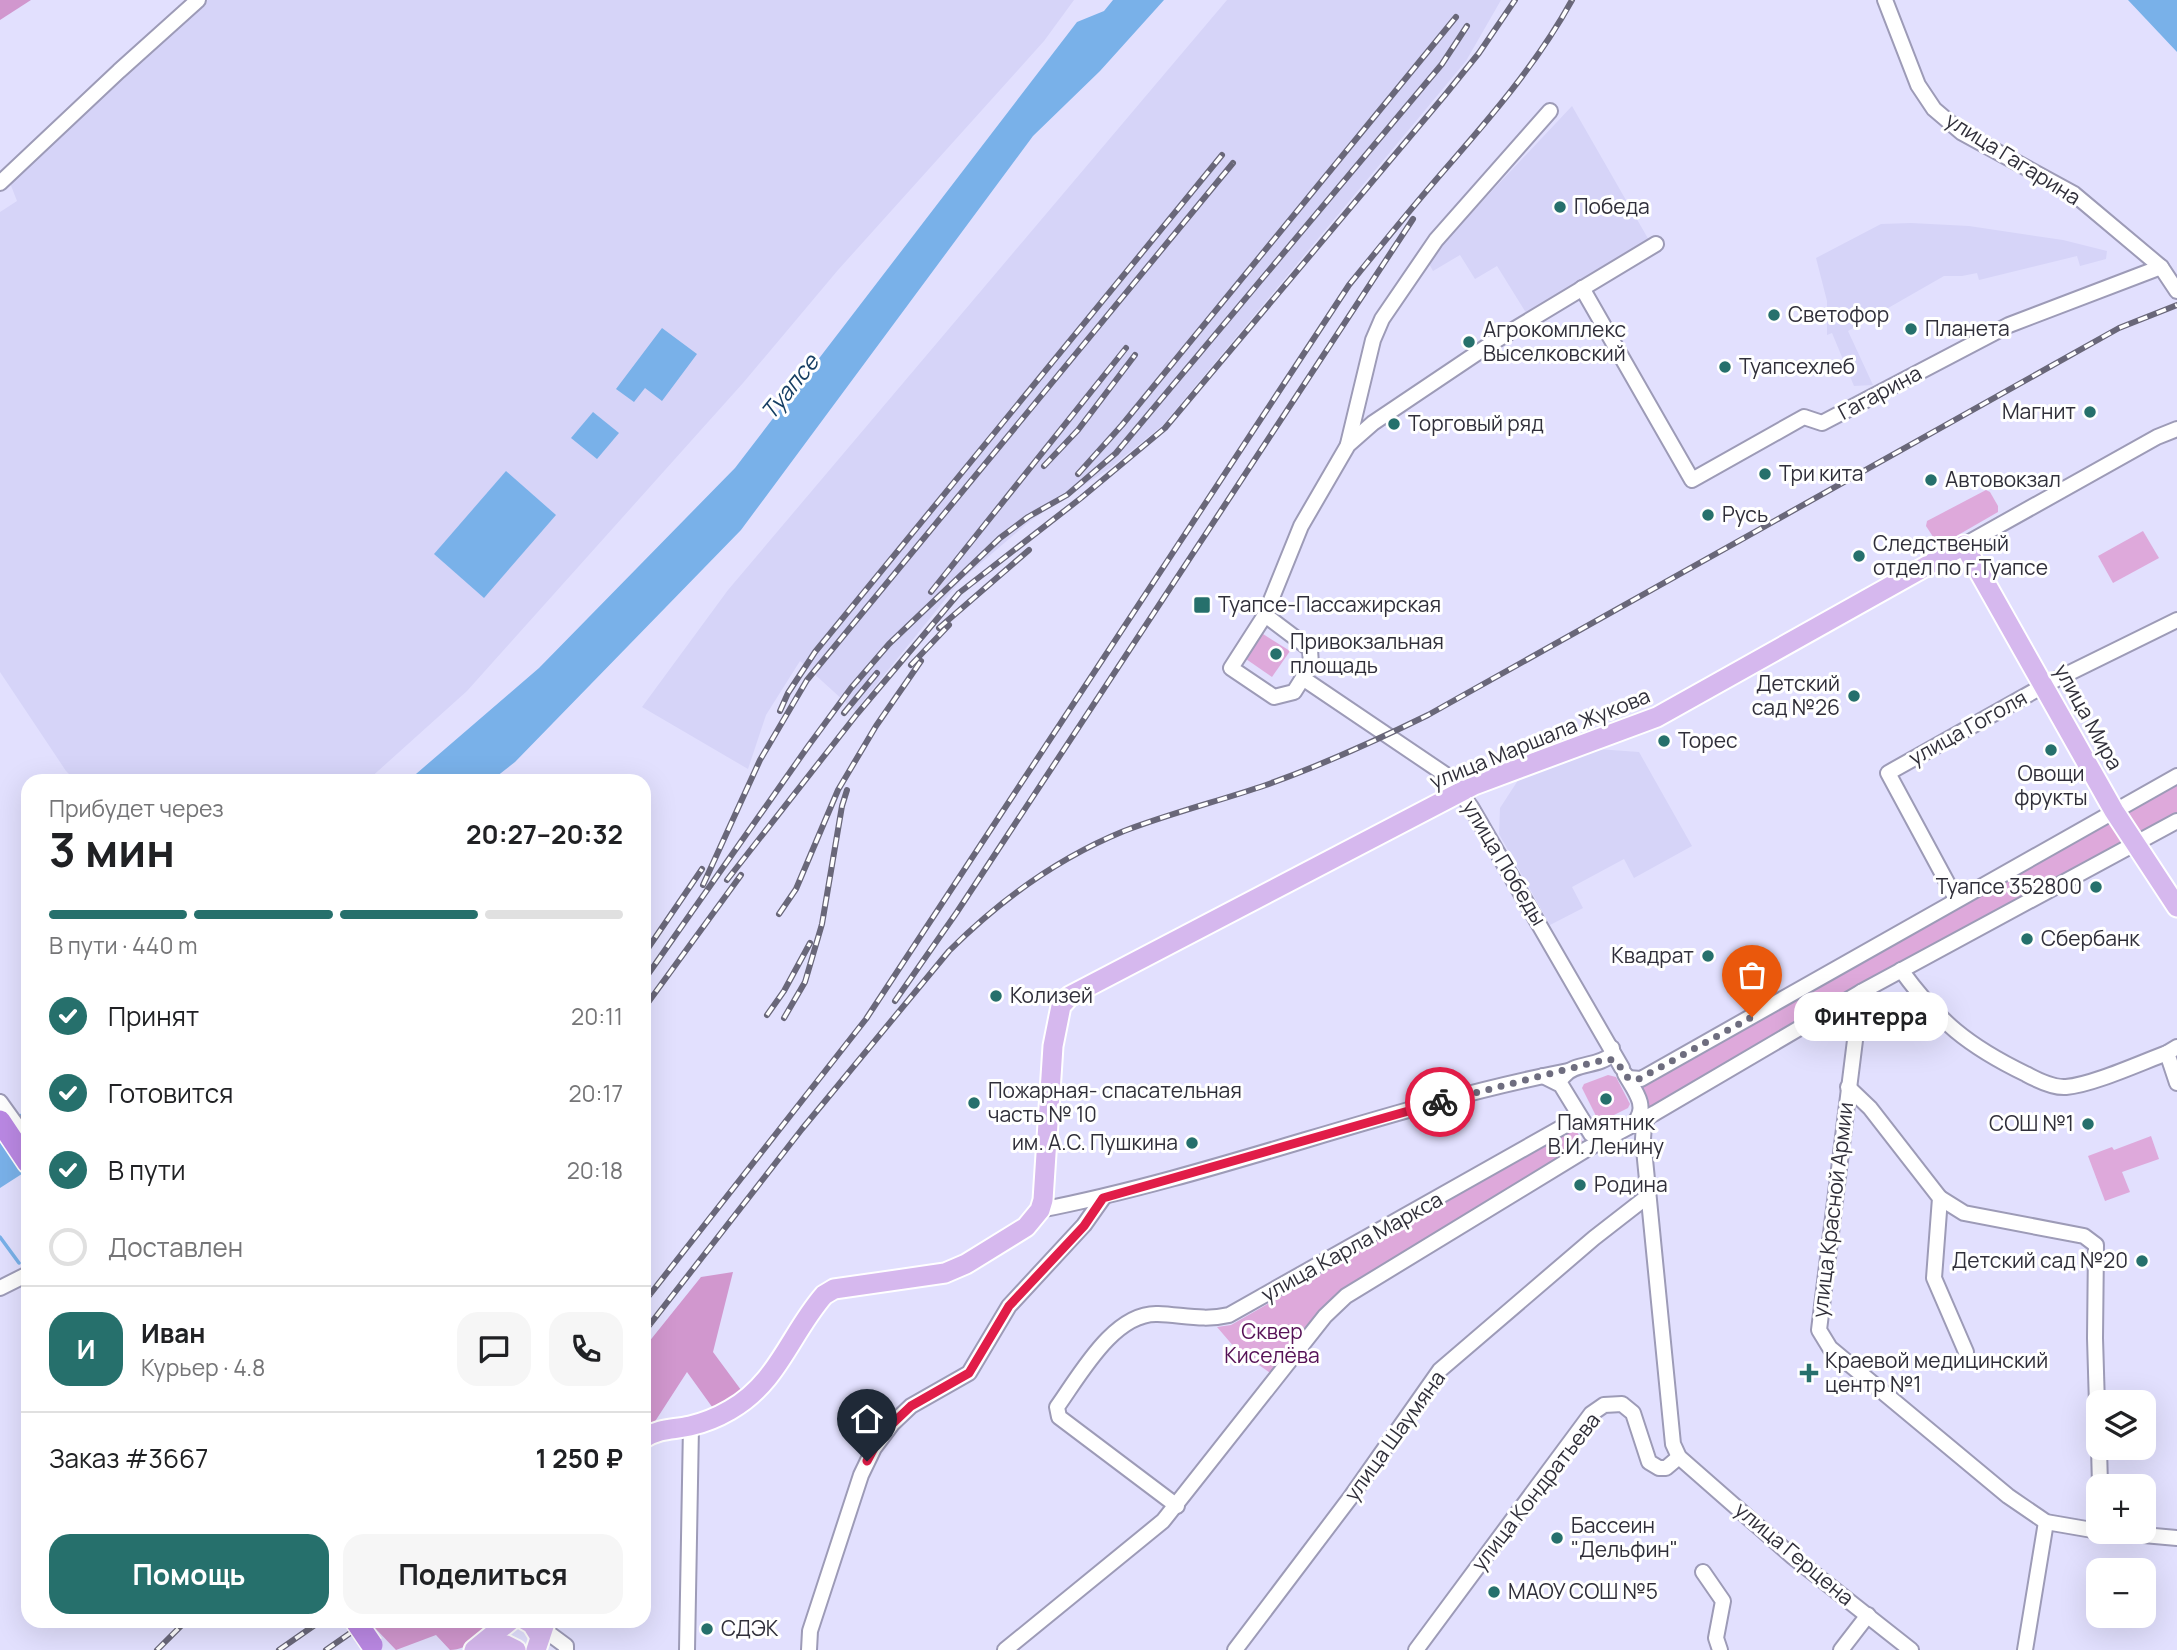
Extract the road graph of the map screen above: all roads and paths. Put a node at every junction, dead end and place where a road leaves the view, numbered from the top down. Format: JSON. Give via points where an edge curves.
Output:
{"nodes":[{"id":1,"x":198,"y":0,"type":"edge"},
{"id":2,"x":1885,"y":0,"type":"edge"},
{"id":3,"x":1549,"y":111,"type":"dead end"},
{"id":4,"x":0,"y":183,"type":"edge"},
{"id":5,"x":1656,"y":244,"type":"dead end"},
{"id":6,"x":2161,"y":267,"type":"junction"},
{"id":7,"x":1582,"y":288,"type":"junction"},
{"id":8,"x":2177,"y":291,"type":"edge"},
{"id":9,"x":2177,"y":429,"type":"edge"},
{"id":10,"x":1348,"y":445,"type":"junction"},
{"id":11,"x":1964,"y":545,"type":"junction"},
{"id":12,"x":1265,"y":615,"type":"junction"},
{"id":13,"x":2177,"y":620,"type":"edge"},
{"id":14,"x":1304,"y":679,"type":"junction"},
{"id":15,"x":2045,"y":685,"type":"junction"},
{"id":16,"x":2177,"y":776,"type":"edge"},
{"id":17,"x":1461,"y":792,"type":"junction"},
{"id":18,"x":2114,"y":811,"type":"junction"},
{"id":19,"x":2177,"y":821,"type":"edge"},
{"id":20,"x":2136,"y":844,"type":"junction"},
{"id":21,"x":1956,"y":899,"type":"junction"},
{"id":22,"x":2177,"y":907,"type":"edge"},
{"id":23,"x":1901,"y":970,"type":"junction"},
{"id":24,"x":1861,"y":992,"type":"junction"},
{"id":25,"x":2172,"y":1050,"type":"edge"},
{"id":26,"x":1609,"y":1054,"type":"junction"},
{"id":27,"x":1568,"y":1071,"type":"junction"},
{"id":28,"x":1625,"y":1073,"type":"junction"},
{"id":29,"x":1543,"y":1076,"type":"junction"},
{"id":30,"x":2177,"y":1083,"type":"edge"},
{"id":31,"x":1848,"y":1087,"type":"junction"},
{"id":32,"x":1565,"y":1091,"type":"junction"},
{"id":33,"x":0,"y":1102,"type":"edge"},
{"id":34,"x":1580,"y":1116,"type":"junction"},
{"id":35,"x":0,"y":1121,"type":"edge"},
{"id":36,"x":1640,"y":1122,"type":"junction"},
{"id":37,"x":21,"y":1131,"type":"edge"},
{"id":38,"x":1598,"y":1136,"type":"junction"},
{"id":39,"x":21,"y":1152,"type":"edge"},
{"id":40,"x":1648,"y":1196,"type":"junction"},
{"id":41,"x":1103,"y":1198,"type":"junction"},
{"id":42,"x":1940,"y":1198,"type":"junction"},
{"id":43,"x":1040,"y":1210,"type":"junction"},
{"id":44,"x":21,"y":1278,"type":"edge"},
{"id":45,"x":0,"y":1288,"type":"edge"},
{"id":46,"x":1966,"y":1352,"type":"dead end"},
{"id":47,"x":2097,"y":1390,"type":"edge"},
{"id":48,"x":691,"y":1426,"type":"junction"},
{"id":49,"x":651,"y":1434,"type":"edge"},
{"id":50,"x":1679,"y":1457,"type":"junction"},
{"id":51,"x":1177,"y":1506,"type":"junction"},
{"id":52,"x":2046,"y":1522,"type":"junction"},
{"id":53,"x":2086,"y":1529,"type":"edge"},
{"id":54,"x":2156,"y":1536,"type":"edge"},
{"id":55,"x":2177,"y":1538,"type":"edge"},
{"id":56,"x":1703,"y":1572,"type":"dead end"},
{"id":57,"x":1868,"y":1615,"type":"junction"},
{"id":58,"x":361,"y":1628,"type":"edge"},
{"id":59,"x":502,"y":1628,"type":"edge"},
{"id":60,"x":538,"y":1631,"type":"edge"},
{"id":61,"x":1419,"y":1646,"type":"edge"},
{"id":62,"x":479,"y":1647,"type":"edge"},
{"id":63,"x":375,"y":1649,"type":"edge"},
{"id":64,"x":1238,"y":1649,"type":"edge"},
{"id":65,"x":516,"y":1650,"type":"edge"},
{"id":66,"x":566,"y":1650,"type":"edge"},
{"id":67,"x":687,"y":1650,"type":"edge"},
{"id":68,"x":809,"y":1650,"type":"edge"},
{"id":69,"x":1005,"y":1650,"type":"edge"},
{"id":70,"x":1720,"y":1650,"type":"edge"},
{"id":71,"x":1841,"y":1650,"type":"edge"},
{"id":72,"x":1911,"y":1650,"type":"edge"},
{"id":73,"x":2025,"y":1650,"type":"edge"}],
"edges":[{"from":1,"to":4,"type":"street"},
{"from":2,"to":6,"type":"street","name":"улица Гагарина","via":[[1918,85],[1934,109],[1961,132],[2074,194]]},
{"from":3,"to":10,"type":"street","via":[[1436,240],[1382,319]]},
{"from":5,"to":7,"type":"street"},
{"from":6,"to":7,"type":"street","name":"Гагарина","via":[[2010,325],[1822,423],[1804,417],[1692,480]]},
{"from":6,"to":8,"type":"street","name":"улица Гагарина"},
{"from":7,"to":10,"type":"street","via":[[1495,341],[1373,423]]},
{"from":9,"to":11,"type":"street","name":"улица Маршала Жукова"},
{"from":10,"to":12,"type":"street","via":[[1301,526]]},
{"from":11,"to":15,"type":"main road","name":"улица Мира"},
{"from":11,"to":17,"type":"main road","name":"улица Маршала Жукова","via":[[1657,718]]},
{"from":12,"to":14,"type":"street","via":[[1310,649],[1311,664]]},
{"from":12,"to":14,"type":"street","via":[[1231,668],[1274,697],[1294,692]]},
{"from":13,"to":15,"type":"street","name":"улица Гоголя"},
{"from":14,"to":17,"type":"street","name":"улица Победы","via":[[1449,777]]},
{"from":15,"to":18,"type":"main road","name":"улица Мира"},
{"from":15,"to":21,"type":"street","name":"улица Гоголя","via":[[1888,773]]},
{"from":16,"to":18,"type":"street"},
{"from":17,"to":26,"type":"street","name":"улица Победы"},
{"from":17,"to":43,"type":"main road","name":"улица Маршала Жукова","via":[[1070,996],[1061,1006],[1053,1046]]},
{"from":18,"to":20,"type":"main road","name":"улица Мира"},
{"from":18,"to":21,"type":"street"},
{"from":19,"to":20,"type":"street"},
{"from":20,"to":22,"type":"main road","name":"улица Мира"},
{"from":20,"to":23,"type":"street"},
{"from":21,"to":28,"type":"street","via":[[1641,1079]]},
{"from":23,"to":24,"type":"street"},
{"from":23,"to":25,"type":"street","via":[[1932,1011],[1968,1042],[2002,1063],[2063,1088]]},
{"from":24,"to":31,"type":"street","name":"улица Красной Армии"},
{"from":24,"to":36,"type":"street"},
{"from":25,"to":30,"type":"street"},
{"from":26,"to":27,"type":"street"},
{"from":26,"to":28,"type":"street"},
{"from":27,"to":29,"type":"street"},
{"from":27,"to":32,"type":"street","via":[[1562,1079]]},
{"from":28,"to":36,"type":"street"},
{"from":29,"to":32,"type":"street"},
{"from":29,"to":41,"type":"street"},
{"from":31,"to":42,"type":"street","via":[[1870,1108]]},
{"from":31,"to":52,"type":"street","name":"улица Красной Армии","via":[[1819,1330],[1830,1348],[2008,1496]]},
{"from":32,"to":34,"type":"street"},
{"from":33,"to":37,"type":"street"},
{"from":34,"to":38,"type":"street"},
{"from":34,"to":51,"type":"street","name":"улица Карла Маркса","via":[[1229,1315],[1203,1319],[1148,1314],[1112,1333],[1056,1412]]},
{"from":35,"to":39,"type":"highway"},
{"from":36,"to":38,"type":"street"},
{"from":36,"to":40,"type":"street"},
{"from":38,"to":51,"type":"street","name":"улица Карла Маркса","via":[[1587,1149],[1335,1305]]},
{"from":40,"to":50,"type":"street","via":[[1673,1444]]},
{"from":40,"to":64,"type":"street","name":"улица Шаумяна","via":[[1440,1370]]},
{"from":41,"to":43,"type":"street"},
{"from":41,"to":68,"type":"street","via":[[1084,1226],[1009,1306],[969,1373],[911,1406],[874,1448],[810,1631]]},
{"from":42,"to":46,"type":"street","via":[[1934,1278]]},
{"from":42,"to":47,"type":"street","via":[[1964,1213],[2084,1236],[2096,1245]]},
{"from":43,"to":48,"type":"main road","via":[[1026,1227],[945,1273],[834,1289],[824,1295],[763,1384],[731,1409]]},
{"from":44,"to":45,"type":"street"},
{"from":48,"to":49,"type":"main road"},
{"from":48,"to":67,"type":"street"},
{"from":50,"to":57,"type":"street","name":"улица Герцена","via":[[1793,1557]]},
{"from":50,"to":61,"type":"street","name":"улица Кондратьева","via":[[1666,1468],[1649,1462],[1633,1413],[1622,1404],[1604,1405],[1591,1414]]},
{"from":51,"to":69,"type":"street","name":"улица Карла Маркса"},
{"from":52,"to":53,"type":"street","name":"улица Красной Армии"},
{"from":52,"to":73,"type":"street"},
{"from":54,"to":55,"type":"street","name":"улица Красной Армии"},
{"from":56,"to":70,"type":"street","via":[[1723,1601],[1716,1638]]},
{"from":57,"to":71,"type":"street"},
{"from":57,"to":72,"type":"street","name":"улица Герцена"},
{"from":58,"to":63,"type":"highway","bridge":true},
{"from":59,"to":62,"type":"main road"},
{"from":60,"to":66,"type":"street"},
{"from":62,"to":65,"type":"main road"}]}
